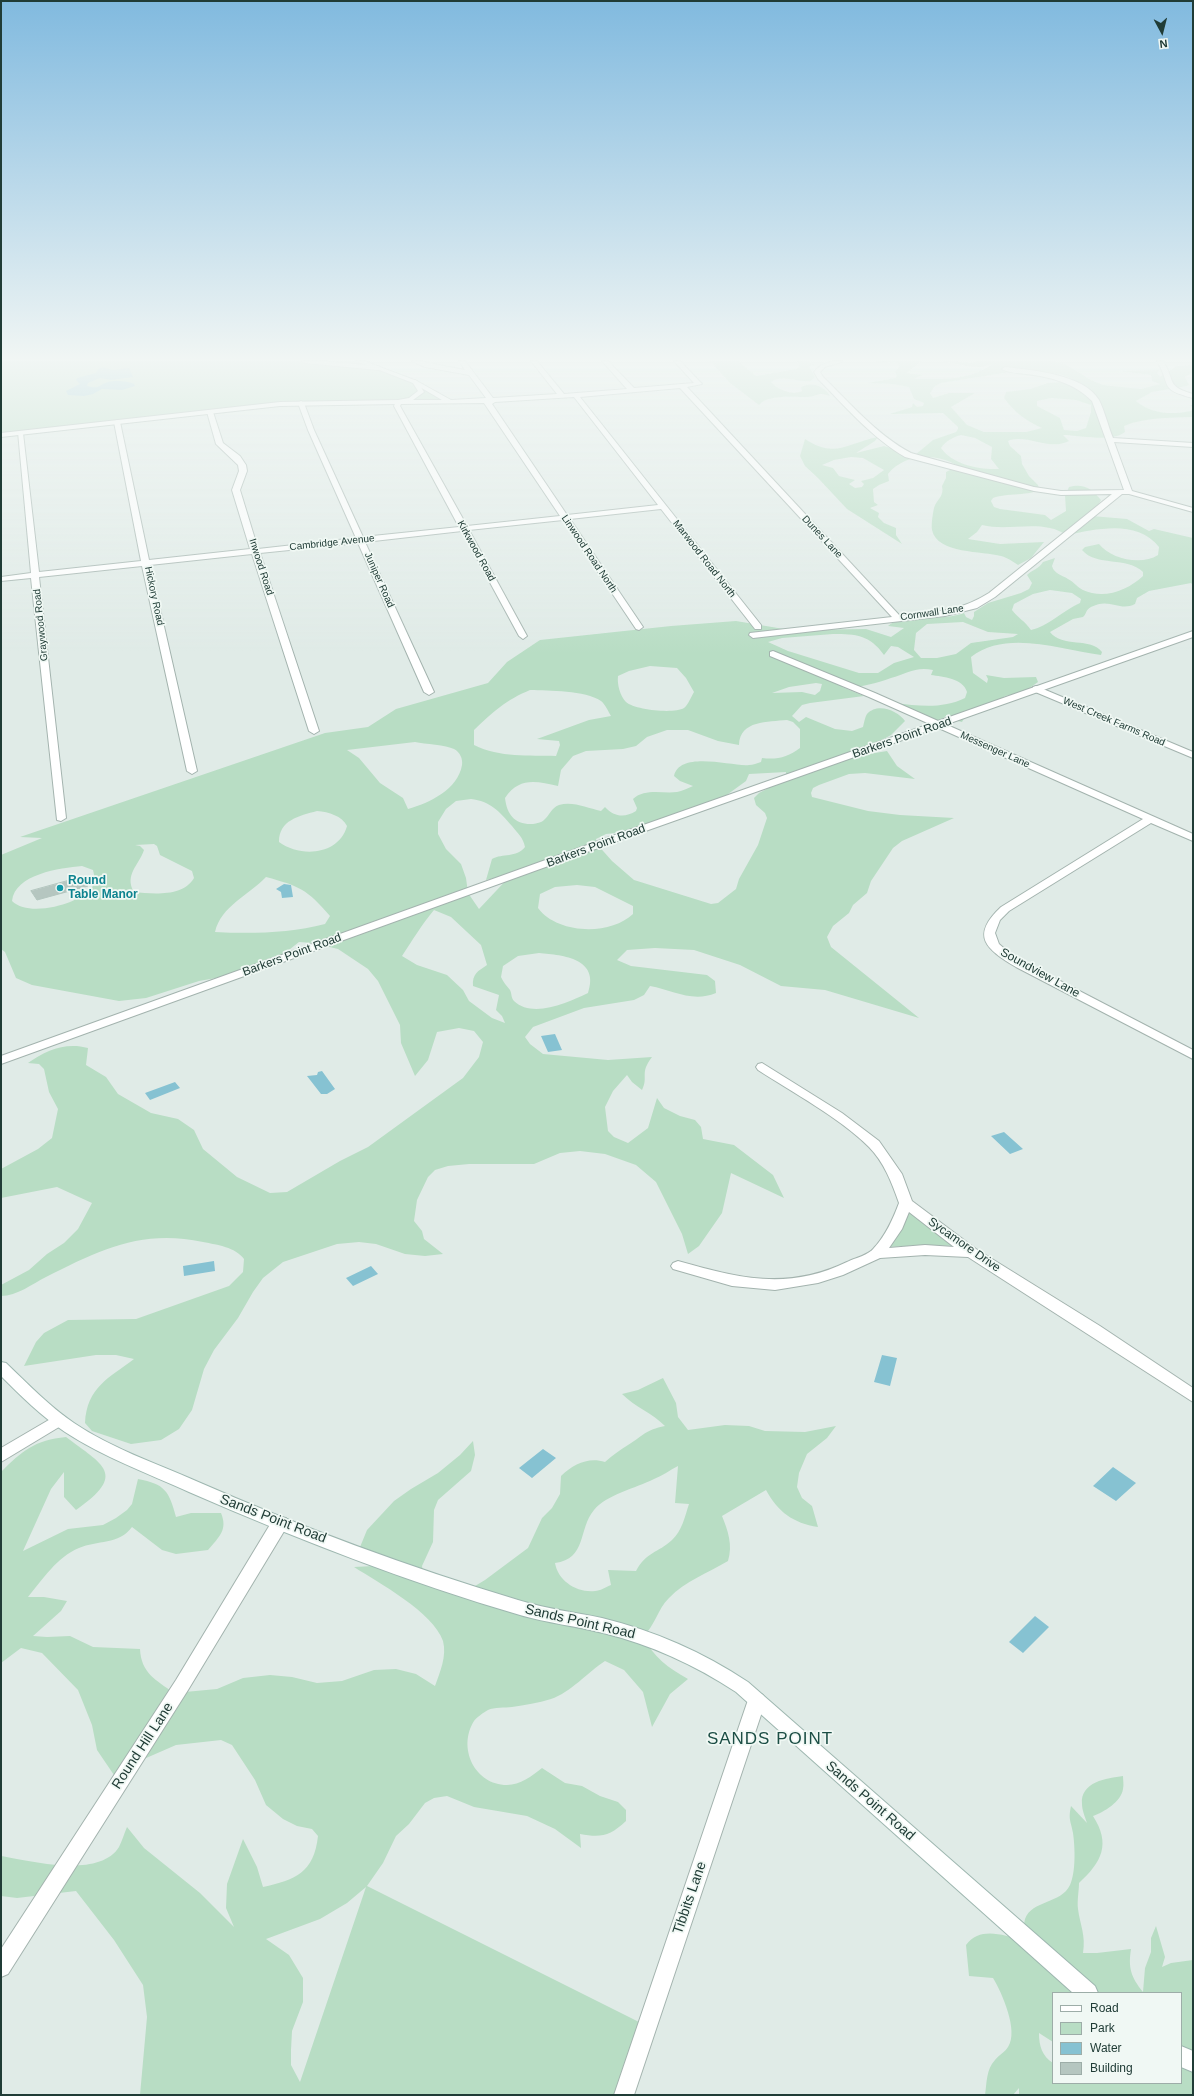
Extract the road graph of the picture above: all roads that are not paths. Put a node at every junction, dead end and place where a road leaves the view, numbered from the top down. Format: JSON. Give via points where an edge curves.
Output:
{"nodes":[{"id":1,"x":23,"y":459,"type":"edge"},
{"id":2,"x":124,"y":459,"type":"edge"},
{"id":3,"x":238,"y":459,"type":"edge"},
{"id":4,"x":325,"y":459,"type":"edge"},
{"id":5,"x":426,"y":459,"type":"edge"},
{"id":6,"x":527,"y":459,"type":"edge"},
{"id":7,"x":625,"y":459,"type":"edge"},
{"id":8,"x":749,"y":459,"type":"edge"},
{"id":9,"x":925,"y":459,"type":"edge"},
{"id":10,"x":1116,"y":459,"type":"edge"},
{"id":11,"x":1120,"y":492,"type":"junction"},
{"id":12,"x":1129,"y":492,"type":"junction"},
{"id":13,"x":663,"y":507,"type":"junction"},
{"id":14,"x":1193,"y":510,"type":"edge"},
{"id":15,"x":565,"y":517,"type":"junction"},
{"id":16,"x":464,"y":528,"type":"junction"},
{"id":17,"x":361,"y":540,"type":"junction"},
{"id":18,"x":255,"y":551,"type":"junction"},
{"id":19,"x":147,"y":563,"type":"junction"},
{"id":20,"x":36,"y":576,"type":"junction"},
{"id":21,"x":1,"y":579,"type":"edge"},
{"id":22,"x":898,"y":618,"type":"junction"},
{"id":23,"x":639,"y":627,"type":"dead end"},
{"id":24,"x":755,"y":631,"type":"joint"},
{"id":25,"x":1193,"y":634,"type":"edge"},
{"id":26,"x":524,"y":636,"type":"dead end"},
{"id":27,"x":773,"y":654,"type":"dead end"},
{"id":28,"x":1036,"y":690,"type":"junction"},
{"id":29,"x":429,"y":692,"type":"dead end"},
{"id":30,"x":938,"y":725,"type":"junction"},
{"id":31,"x":314,"y":731,"type":"dead end"},
{"id":32,"x":1193,"y":755,"type":"edge"},
{"id":33,"x":192,"y":771,"type":"dead end"},
{"id":34,"x":61,"y":818,"type":"dead end"},
{"id":35,"x":1150,"y":819,"type":"junction"},
{"id":36,"x":1193,"y":838,"type":"edge"},
{"id":37,"x":1193,"y":1055,"type":"edge"},
{"id":38,"x":1,"y":1060,"type":"edge"},
{"id":39,"x":762,"y":1067,"type":"dead end"},
{"id":40,"x":906,"y":1203,"type":"junction"},
{"id":41,"x":971,"y":1252,"type":"junction"},
{"id":42,"x":878,"y":1253,"type":"junction"},
{"id":43,"x":678,"y":1266,"type":"dead end"},
{"id":44,"x":1,"y":1367,"type":"edge"},
{"id":45,"x":1193,"y":1396,"type":"edge"},
{"id":46,"x":59,"y":1420,"type":"junction"},
{"id":47,"x":1,"y":1456,"type":"edge"},
{"id":48,"x":280,"y":1523,"type":"junction"},
{"id":49,"x":757,"y":1700,"type":"junction"},
{"id":50,"x":1,"y":1967,"type":"edge"},
{"id":51,"x":1087,"y":1992,"type":"edge"},
{"id":52,"x":1182,"y":2056,"type":"edge"},
{"id":53,"x":1193,"y":2062,"type":"edge"},
{"id":54,"x":624,"y":2095,"type":"edge"}],
"edges":[{"from":1,"to":20,"type":"street","name":"Graywood Road"},
{"from":2,"to":19,"type":"street","name":"Hickory Road"},
{"from":3,"to":18,"type":"street","name":"Inwood Road","via":[[243,471],[236,490]]},
{"from":4,"to":17,"type":"street","name":"Juniper Road"},
{"from":5,"to":16,"type":"street","name":"Kirkwood Road"},
{"from":6,"to":15,"type":"street","name":"Linwood Road North"},
{"from":7,"to":13,"type":"street","name":"Marwood Road North"},
{"from":8,"to":22,"type":"street","name":"Dunes Lane"},
{"from":9,"to":11,"type":"street","via":[[1034,489],[1061,493]]},
{"from":10,"to":12,"type":"street"},
{"from":11,"to":12,"type":"street"},
{"from":11,"to":22,"type":"street","name":"Cornwall Lane","via":[[980,603],[954,612]]},
{"from":12,"to":14,"type":"street"},
{"from":13,"to":15,"type":"street","name":"Cambridge Avenue"},
{"from":13,"to":24,"type":"street","name":"Marwood Road North"},
{"from":15,"to":16,"type":"street","name":"Cambridge Avenue"},
{"from":15,"to":23,"type":"street","name":"Linwood Road North"},
{"from":16,"to":17,"type":"street","name":"Cambridge Avenue"},
{"from":16,"to":26,"type":"street","name":"Kirkwood Road"},
{"from":17,"to":18,"type":"street","name":"Cambridge Avenue"},
{"from":17,"to":29,"type":"street","name":"Juniper Road"},
{"from":18,"to":19,"type":"street","name":"Cambridge Avenue"},
{"from":18,"to":31,"type":"street","name":"Inwood Road"},
{"from":19,"to":20,"type":"street","name":"Cambridge Avenue"},
{"from":19,"to":33,"type":"street","name":"Hickory Road"},
{"from":20,"to":21,"type":"street","name":"Cambridge Avenue"},
{"from":20,"to":34,"type":"street","name":"Graywood Road"},
{"from":22,"to":24,"type":"street","name":"Cornwall Lane"},
{"from":25,"to":28,"type":"street","name":"Barkers Point Road"},
{"from":27,"to":30,"type":"street","name":"Messenger Lane"},
{"from":28,"to":30,"type":"street","name":"Barkers Point Road"},
{"from":28,"to":32,"type":"street","name":"West Creek Farms Road"},
{"from":30,"to":35,"type":"street","name":"Messenger Lane"},
{"from":30,"to":38,"type":"street","name":"Barkers Point Road"},
{"from":35,"to":36,"type":"street","name":"Messenger Lane"},
{"from":35,"to":37,"type":"street","name":"Soundview Lane","via":[[1006,909],[995,918],[989,928],[989,939],[1003,955],[1020,965]]},
{"from":39,"to":40,"type":"street","via":[[838,1116],[874,1144],[895,1174]]},
{"from":40,"to":41,"type":"street","name":"Sycamore Drive"},
{"from":40,"to":42,"type":"street","via":[[895,1229]]},
{"from":41,"to":42,"type":"street","via":[[925,1250]]},
{"from":41,"to":45,"type":"street","name":"Sycamore Drive","via":[[1095,1330]]},
{"from":42,"to":43,"type":"street","via":[[838,1272],[775,1285],[732,1281]]},
{"from":44,"to":46,"type":"street","name":"Sands Point Road"},
{"from":46,"to":47,"type":"street"},
{"from":46,"to":48,"type":"street","name":"Sands Point Road","via":[[106,1448]]},
{"from":48,"to":49,"type":"street","name":"Sands Point Road","via":[[442,1584],[541,1614],[652,1639],[692,1655]]},
{"from":48,"to":50,"type":"street","name":"Round Hill Lane","via":[[182,1685]]},
{"from":49,"to":51,"type":"street","name":"Sands Point Road"},
{"from":49,"to":54,"type":"street","name":"Tibbits Lane"},
{"from":52,"to":53,"type":"street"}]}
